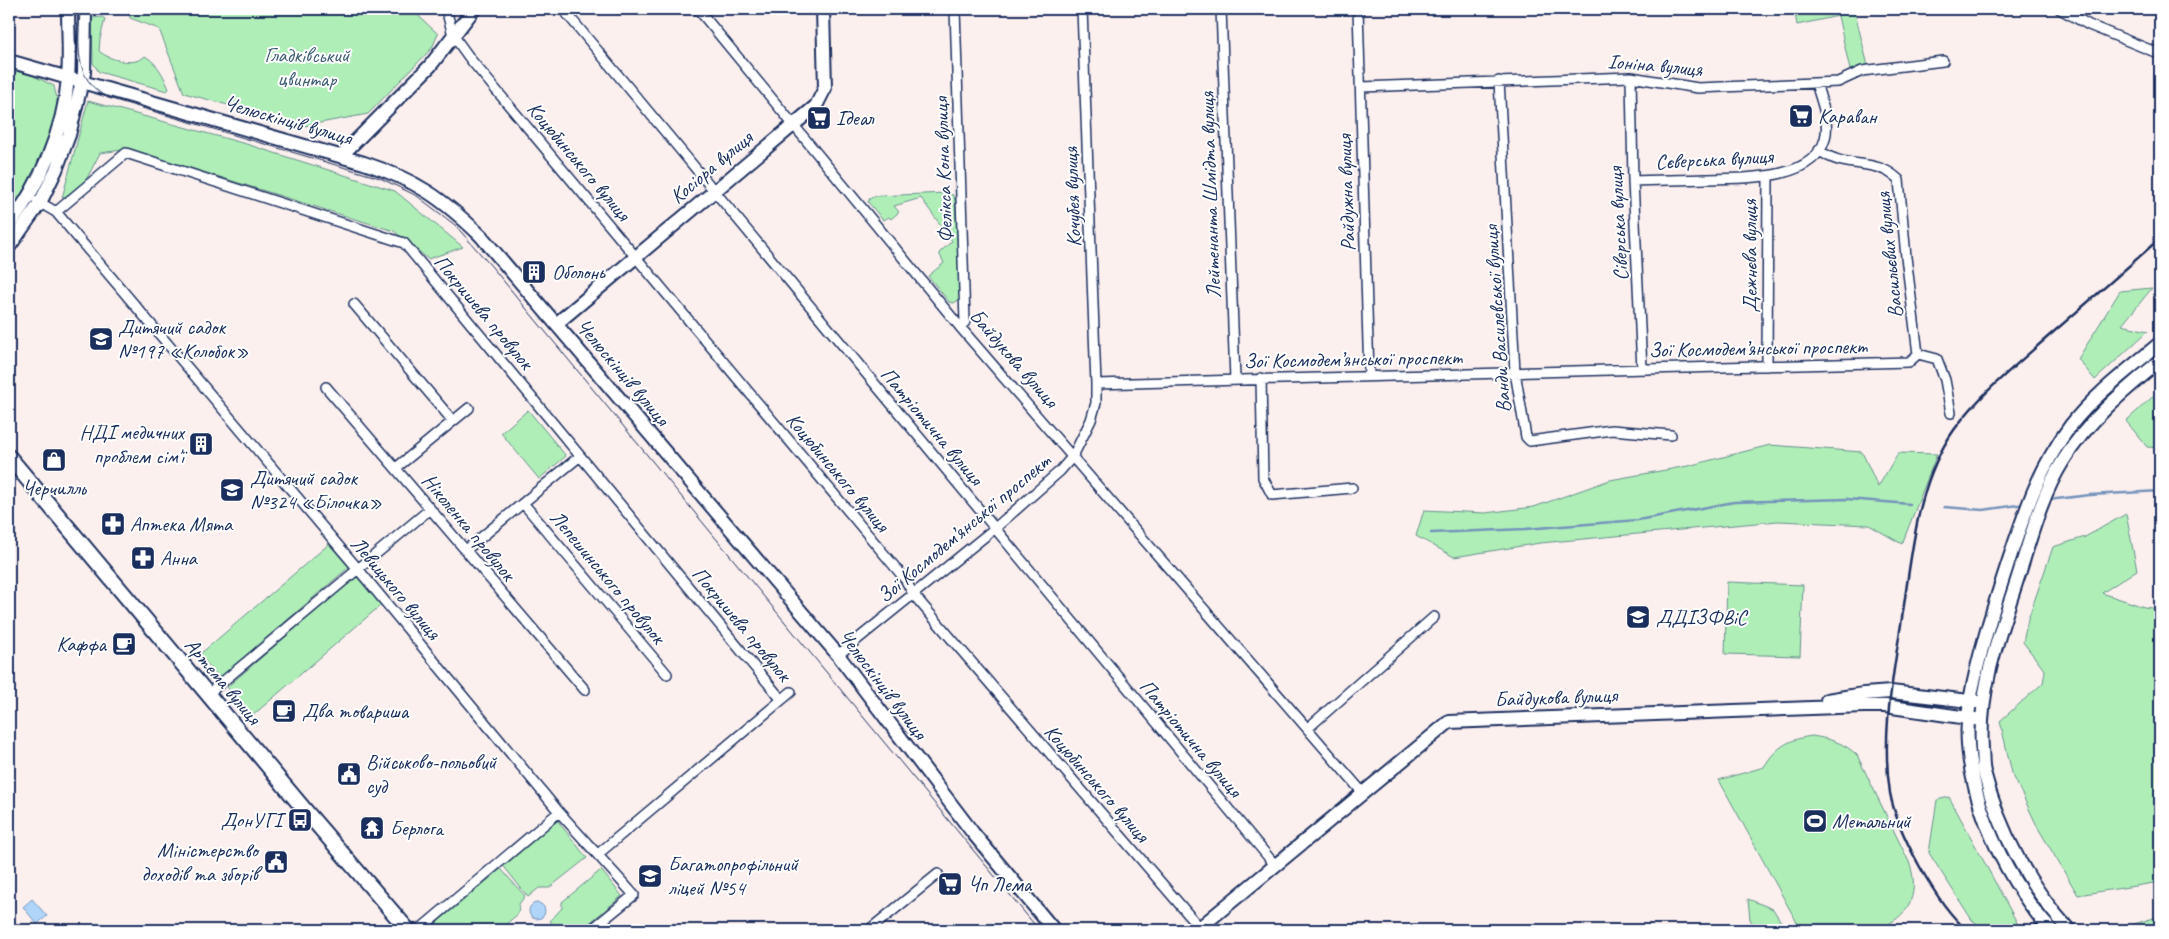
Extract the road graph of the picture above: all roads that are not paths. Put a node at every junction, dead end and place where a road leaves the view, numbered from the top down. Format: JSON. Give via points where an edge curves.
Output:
{"nodes":[{"id":1,"x":68,"y":9,"type":"edge"},
{"id":2,"x":85,"y":9,"type":"edge"},
{"id":3,"x":446,"y":9,"type":"edge"},
{"id":4,"x":474,"y":9,"type":"edge"},
{"id":5,"x":563,"y":9,"type":"edge"},
{"id":6,"x":698,"y":9,"type":"edge"},
{"id":7,"x":822,"y":9,"type":"edge"},
{"id":8,"x":955,"y":9,"type":"edge"},
{"id":9,"x":1082,"y":9,"type":"edge"},
{"id":10,"x":1221,"y":9,"type":"edge"},
{"id":11,"x":1358,"y":9,"type":"edge"},
{"id":12,"x":2060,"y":9,"type":"edge"},
{"id":13,"x":453,"y":35,"type":"junction"},
{"id":14,"x":2160,"y":54,"type":"edge"},
{"id":15,"x":9,"y":61,"type":"edge"},
{"id":16,"x":1943,"y":61,"type":"dead end"},
{"id":17,"x":1631,"y":77,"type":"junction"},
{"id":18,"x":68,"y":78,"type":"junction"},
{"id":19,"x":1499,"y":81,"type":"junction"},
{"id":20,"x":83,"y":83,"type":"junction"},
{"id":21,"x":1816,"y":83,"type":"junction"},
{"id":22,"x":1361,"y":87,"type":"junction"},
{"id":23,"x":793,"y":126,"type":"junction"},
{"id":24,"x":1819,"y":150,"type":"junction"},
{"id":25,"x":341,"y":156,"type":"junction"},
{"id":26,"x":1768,"y":177,"type":"junction"},
{"id":27,"x":1633,"y":181,"type":"junction"},
{"id":28,"x":713,"y":191,"type":"junction"},
{"id":29,"x":29,"y":196,"type":"junction"},
{"id":30,"x":40,"y":203,"type":"junction"},
{"id":31,"x":56,"y":212,"type":"junction"},
{"id":32,"x":9,"y":226,"type":"edge"},
{"id":33,"x":9,"y":247,"type":"edge"},
{"id":34,"x":636,"y":257,"type":"junction"},
{"id":35,"x":354,"y":304,"type":"dead end"},
{"id":36,"x":556,"y":324,"type":"junction"},
{"id":37,"x":960,"y":327,"type":"junction"},
{"id":38,"x":2160,"y":343,"type":"edge"},
{"id":39,"x":1918,"y":354,"type":"junction"},
{"id":40,"x":2160,"y":361,"type":"edge"},
{"id":41,"x":1767,"y":366,"type":"junction"},
{"id":42,"x":1642,"y":369,"type":"junction"},
{"id":43,"x":1515,"y":372,"type":"junction"},
{"id":44,"x":1368,"y":376,"type":"junction"},
{"id":45,"x":1261,"y":378,"type":"junction"},
{"id":46,"x":1235,"y":379,"type":"junction"},
{"id":47,"x":1096,"y":384,"type":"junction"},
{"id":48,"x":326,"y":387,"type":"dead end"},
{"id":49,"x":469,"y":408,"type":"dead end"},
{"id":50,"x":1951,"y":413,"type":"dead end"},
{"id":51,"x":453,"y":421,"type":"junction"},
{"id":52,"x":1671,"y":435,"type":"dead end"},
{"id":53,"x":580,"y":456,"type":"junction"},
{"id":54,"x":1073,"y":456,"type":"junction"},
{"id":55,"x":9,"y":457,"type":"edge"},
{"id":56,"x":396,"y":468,"type":"junction"},
{"id":57,"x":1352,"y":488,"type":"dead end"},
{"id":58,"x":523,"y":503,"type":"junction"},
{"id":59,"x":430,"y":509,"type":"junction"},
{"id":60,"x":994,"y":528,"type":"junction"},
{"id":61,"x":466,"y":550,"type":"junction"},
{"id":62,"x":358,"y":569,"type":"junction"},
{"id":63,"x":913,"y":594,"type":"junction"},
{"id":64,"x":1434,"y":617,"type":"dead end"},
{"id":65,"x":838,"y":656,"type":"junction"},
{"id":66,"x":667,"y":674,"type":"dead end"},
{"id":67,"x":585,"y":690,"type":"dead end"},
{"id":68,"x":791,"y":692,"type":"dead end"},
{"id":69,"x":208,"y":694,"type":"junction"},
{"id":70,"x":781,"y":699,"type":"junction"},
{"id":71,"x":1970,"y":701,"type":"junction"},
{"id":72,"x":1984,"y":702,"type":"junction"},
{"id":73,"x":1775,"y":708,"type":"junction"},
{"id":74,"x":1969,"y":718,"type":"junction"},
{"id":75,"x":1982,"y":720,"type":"junction"},
{"id":76,"x":1308,"y":728,"type":"junction"},
{"id":77,"x":1363,"y":793,"type":"junction"},
{"id":78,"x":559,"y":812,"type":"junction"},
{"id":79,"x":598,"y":854,"type":"junction"},
{"id":80,"x":1275,"y":866,"type":"junction"},
{"id":81,"x":938,"y":874,"type":"dead end"},
{"id":82,"x":1199,"y":929,"type":"edge"},
{"id":83,"x":408,"y":930,"type":"edge"},
{"id":84,"x":419,"y":930,"type":"edge"},
{"id":85,"x":591,"y":930,"type":"edge"},
{"id":86,"x":869,"y":930,"type":"edge"},
{"id":87,"x":1054,"y":930,"type":"edge"},
{"id":88,"x":2051,"y":930,"type":"edge"},
{"id":89,"x":2069,"y":930,"type":"edge"}],
"edges":[{"from":1,"to":18,"type":"main road"},
{"from":2,"to":20,"type":"main road"},
{"from":3,"to":13,"type":"street"},
{"from":4,"to":13,"type":"main road"},
{"from":5,"to":28,"type":"street","name":"Патріотична вулиця"},
{"from":6,"to":23,"type":"street","name":"Байдукова вулиця"},
{"from":7,"to":23,"type":"main road","name":"Косіора вулиця","via":[[825,88],[816,106]]},
{"from":8,"to":37,"type":"street","name":"Фелікса Кона вулиця","via":[[965,322]]},
{"from":9,"to":47,"type":"street","name":"Кочубея вулиця"},
{"from":10,"to":46,"type":"street","name":"Лейтенанта Шмідта вулиця"},
{"from":11,"to":22,"type":"street","name":"Райдужна вулиця"},
{"from":12,"to":14,"type":"street","via":[[2089,25]]},
{"from":13,"to":25,"type":"main road","via":[[430,66]]},
{"from":13,"to":34,"type":"street","name":"Коцюбинського вулиця"},
{"from":15,"to":18,"type":"main road","name":"Челюскінців вулиця"},
{"from":16,"to":21,"type":"street","name":"Іоніна вулиця","via":[[1862,71],[1838,82]]},
{"from":17,"to":19,"type":"street","name":"Іоніна вулиця"},
{"from":17,"to":21,"type":"street","name":"Іоніна вулиця","via":[[1698,88]]},
{"from":17,"to":27,"type":"street","name":"Сіверська вулиця"},
{"from":18,"to":20,"type":"main road","name":"Челюскінців вулиця"},
{"from":18,"to":29,"type":"main road","via":[[55,134]]},
{"from":19,"to":22,"type":"street","name":"Іоніна вулиця"},
{"from":19,"to":43,"type":"street","name":"Ванди Василевської вулиця"},
{"from":20,"to":25,"type":"main road","name":"Челюскінців вулиця"},
{"from":20,"to":30,"type":"main road","via":[[64,152]]},
{"from":21,"to":24,"type":"street","via":[[1826,125],[1825,139]]},
{"from":22,"to":44,"type":"street","name":"Райдужна вулиця"},
{"from":23,"to":28,"type":"main road","name":"Косіора вулиця"},
{"from":23,"to":37,"type":"street","name":"Байдукова вулиця"},
{"from":24,"to":26,"type":"street","name":"Сєверська вулиця","via":[[1795,169]]},
{"from":24,"to":39,"type":"street","name":"Васильєвих вулиця","via":[[1841,162],[1874,165],[1890,171],[1899,180]]},
{"from":25,"to":36,"type":"main road","name":"Челюскінців вулиця","via":[[392,172],[440,198],[481,236]]},
{"from":26,"to":27,"type":"street","name":"Сєверська вулиця"},
{"from":26,"to":41,"type":"street","name":"Дежнєва вулиця"},
{"from":27,"to":42,"type":"street","name":"Сіверська вулиця"},
{"from":28,"to":34,"type":"main road","name":"Косіора вулиця"},
{"from":28,"to":60,"type":"street","name":"Патріотична вулиця"},
{"from":29,"to":30,"type":"street","name":"Левицького вулиця"},
{"from":29,"to":32,"type":"main road"},
{"from":30,"to":31,"type":"street","name":"Левицького вулиця"},
{"from":30,"to":33,"type":"main road"},
{"from":31,"to":53,"type":"street","name":"Покришева провулок","via":[[126,153],[404,243]]},
{"from":31,"to":62,"type":"street","name":"Левицького вулиця"},
{"from":34,"to":36,"type":"main road","name":"Косіора вулиця"},
{"from":34,"to":63,"type":"street","name":"Коцюбинського вулиця","via":[[905,579]]},
{"from":35,"to":51,"type":"street"},
{"from":36,"to":65,"type":"main road","name":"Челюскінців вулиця"},
{"from":37,"to":54,"type":"street","name":"Байдукова вулиця"},
{"from":38,"to":71,"type":"main road","via":[[2091,402],[2057,446],[2039,476],[1991,618]]},
{"from":39,"to":41,"type":"street","name":"Зої Космодем’янської проспект","via":[[1909,362]]},
{"from":39,"to":50,"type":"street","via":[[1937,359]]},
{"from":40,"to":72,"type":"main road","via":[[2102,412],[2063,461],[2040,508],[1989,670]]},
{"from":41,"to":42,"type":"street","name":"Зої Космодем’янської проспект"},
{"from":42,"to":43,"type":"street","name":"Зої Космодем’янської проспект"},
{"from":43,"to":44,"type":"street","name":"Зої Космодем’янської проспект"},
{"from":43,"to":52,"type":"street","name":"Ванди Василевської вулиця","via":[[1523,430],[1530,441],[1612,430]]},
{"from":44,"to":45,"type":"street","name":"Зої Космодем’янської проспект"},
{"from":45,"to":46,"type":"street","name":"Зої Космодем’янської проспект"},
{"from":45,"to":57,"type":"street","via":[[1263,478],[1272,495]]},
{"from":46,"to":47,"type":"street","name":"Зої Космодем’янської проспект"},
{"from":47,"to":54,"type":"street","name":"Зої Космодем’янської проспект","via":[[1091,420]]},
{"from":48,"to":56,"type":"street","name":"Ніколенка провулок"},
{"from":49,"to":51,"type":"street"},
{"from":51,"to":56,"type":"street"},
{"from":53,"to":58,"type":"street"},
{"from":53,"to":70,"type":"street","name":"Покришева провулок"},
{"from":54,"to":60,"type":"street","name":"Зої Космодем’янської проспект","via":[[1060,472]]},
{"from":54,"to":76,"type":"street","name":"Байдукова вулиця"},
{"from":55,"to":69,"type":"main road","name":"Артема вулиця"},
{"from":56,"to":59,"type":"street","name":"Ніколенка провулок"},
{"from":58,"to":61,"type":"street"},
{"from":58,"to":66,"type":"street","name":"Лепешинського провулок"},
{"from":59,"to":61,"type":"street","name":"Ніколенка провулок"},
{"from":59,"to":62,"type":"street"},
{"from":60,"to":63,"type":"street","name":"Зої Космодем’янської проспект"},
{"from":60,"to":80,"type":"street","name":"Патріотична вулиця"},
{"from":61,"to":67,"type":"street","name":"Ніколенка провулок"},
{"from":62,"to":69,"type":"street"},
{"from":62,"to":78,"type":"street","name":"Левицького вулиця"},
{"from":63,"to":65,"type":"street","name":"Зої Космодем’янської проспект"},
{"from":63,"to":82,"type":"street","name":"Коцюбинського вулиця"},
{"from":64,"to":76,"type":"street"},
{"from":65,"to":87,"type":"main road","name":"Челюскінців вулиця","via":[[973,833]]},
{"from":68,"to":70,"type":"street"},
{"from":69,"to":83,"type":"main road","name":"Артема вулиця"},
{"from":70,"to":79,"type":"street"},
{"from":71,"to":72,"type":"main road"},
{"from":71,"to":73,"type":"main road","via":[[1891,692]]},
{"from":71,"to":74,"type":"main road"},
{"from":72,"to":75,"type":"main road"},
{"from":73,"to":74,"type":"main road","via":[[1885,706]]},
{"from":73,"to":77,"type":"main road","name":"Байдукова вулиця","via":[[1449,722]]},
{"from":74,"to":75,"type":"main road"},
{"from":74,"to":88,"type":"main road","via":[[1972,772],[1990,832],[2023,894]]},
{"from":75,"to":89,"type":"main road","via":[[1984,771],[2003,827],[2039,894]]},
{"from":76,"to":77,"type":"street","name":"Байдукова вулиця"},
{"from":77,"to":80,"type":"main road","name":"Байдукова вулиця"},
{"from":78,"to":79,"type":"street","name":"Левицького вулиця"},
{"from":78,"to":84,"type":"street"},
{"from":79,"to":85,"type":"street","name":"Левицького вулиця","via":[[634,895]]},
{"from":80,"to":82,"type":"main road","name":"Байдукова вулиця"},
{"from":81,"to":86,"type":"street"}]}
